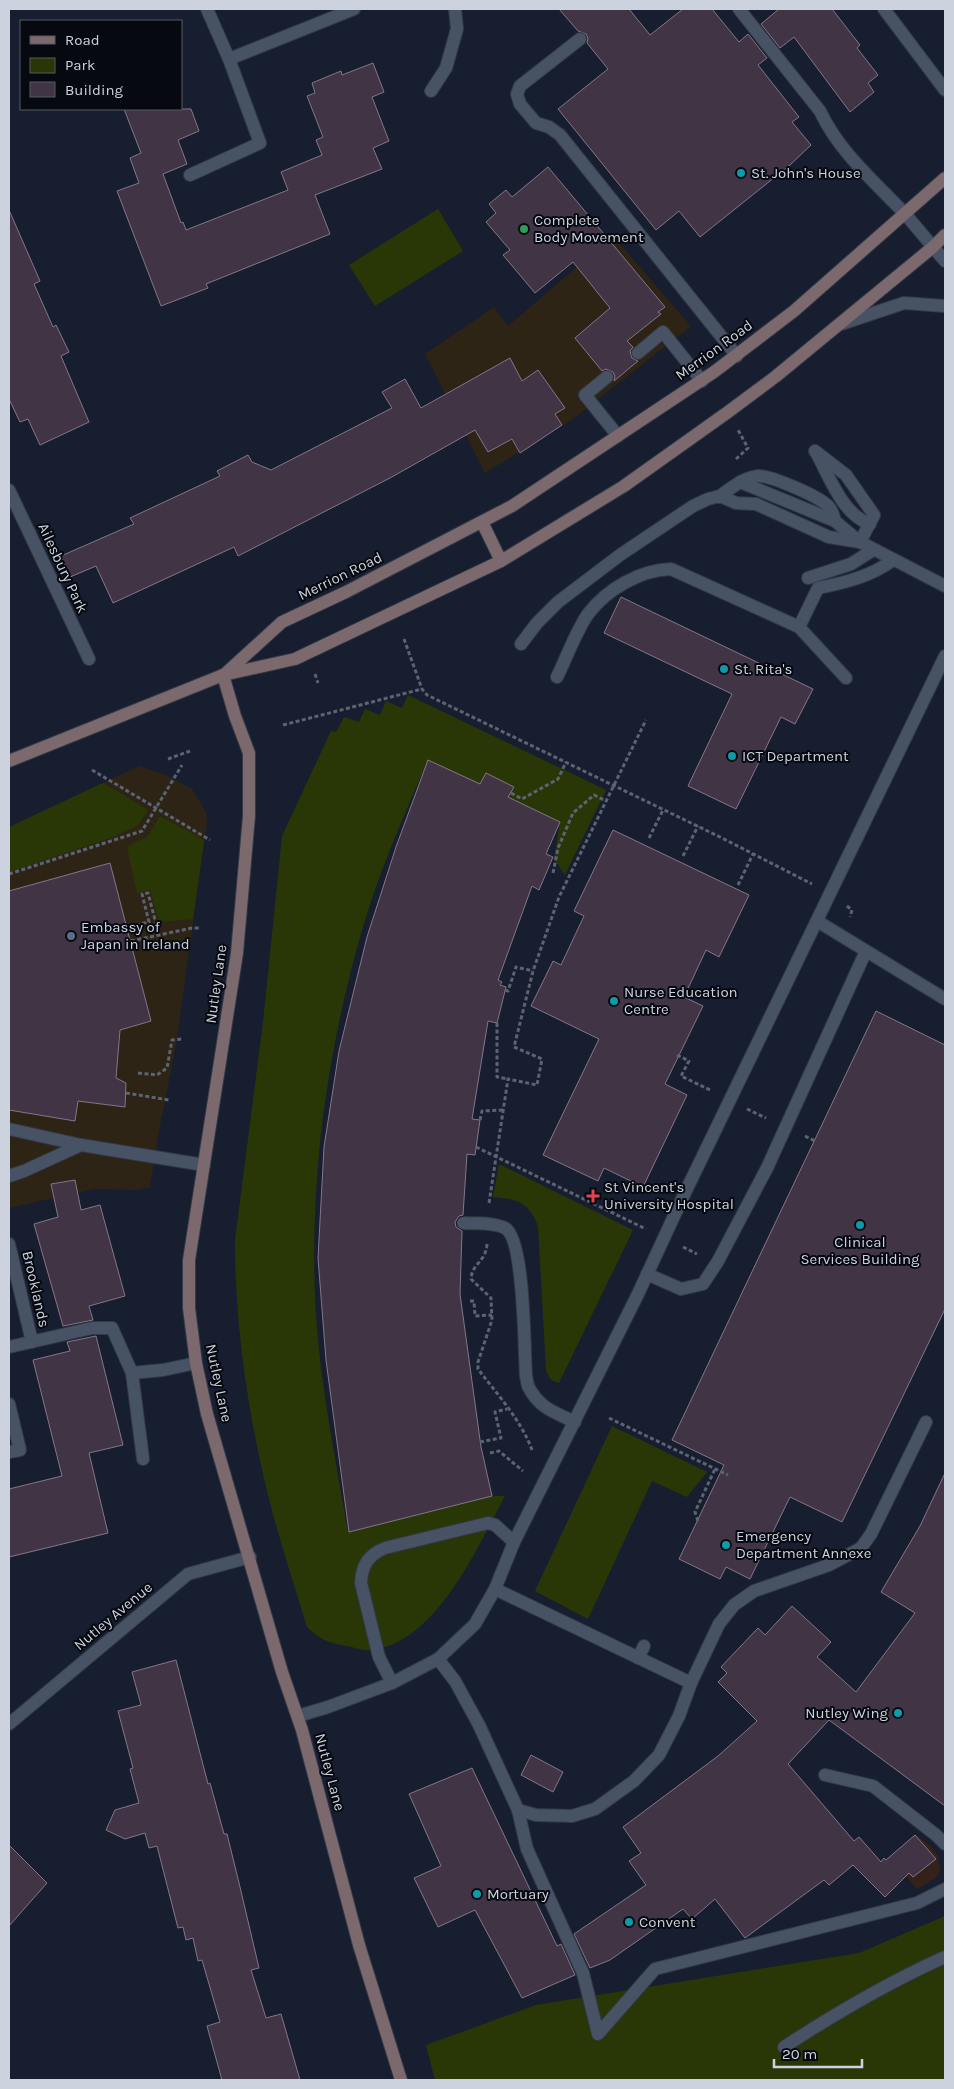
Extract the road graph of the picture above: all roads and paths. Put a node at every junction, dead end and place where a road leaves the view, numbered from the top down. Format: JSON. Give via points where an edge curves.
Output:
{"nodes":[{"id":1,"x":208,"y":9,"type":"edge"},
{"id":2,"x":354,"y":9,"type":"edge"},
{"id":3,"x":455,"y":9,"type":"edge"},
{"id":4,"x":739,"y":9,"type":"edge"},
{"id":5,"x":884,"y":9,"type":"edge"},
{"id":6,"x":580,"y":39,"type":"dead end"},
{"id":7,"x":229,"y":59,"type":"junction"},
{"id":8,"x":945,"y":90,"type":"edge"},
{"id":9,"x":431,"y":91,"type":"dead end"},
{"id":10,"x":190,"y":175,"type":"dead end"},
{"id":11,"x":945,"y":178,"type":"edge"},
{"id":12,"x":905,"y":214,"type":"junction"},
{"id":13,"x":945,"y":235,"type":"edge"},
{"id":14,"x":933,"y":247,"type":"junction"},
{"id":15,"x":945,"y":261,"type":"edge"},
{"id":16,"x":945,"y":306,"type":"edge"},
{"id":17,"x":841,"y":324,"type":"junction"},
{"id":18,"x":638,"y":352,"type":"dead end"},
{"id":19,"x":737,"y":356,"type":"junction"},
{"id":20,"x":607,"y":378,"type":"dead end"},
{"id":21,"x":702,"y":381,"type":"junction"},
{"id":22,"x":728,"y":412,"type":"junction"},
{"id":23,"x":618,"y":436,"type":"junction"},
{"id":24,"x":734,"y":460,"type":"dead end"},
{"id":25,"x":9,"y":490,"type":"edge"},
{"id":26,"x":720,"y":496,"type":"junction"},
{"id":27,"x":482,"y":522,"type":"junction"},
{"id":28,"x":870,"y":524,"type":"junction"},
{"id":29,"x":860,"y":542,"type":"junction"},
{"id":30,"x":873,"y":550,"type":"junction"},
{"id":31,"x":501,"y":560,"type":"junction"},
{"id":32,"x":893,"y":560,"type":"junction"},
{"id":33,"x":808,"y":578,"type":"dead end"},
{"id":34,"x":945,"y":586,"type":"edge"},
{"id":35,"x":800,"y":627,"type":"junction"},
{"id":36,"x":404,"y":639,"type":"dead end"},
{"id":37,"x":521,"y":644,"type":"dead end"},
{"id":38,"x":89,"y":659,"type":"dead end"},
{"id":39,"x":944,"y":664,"type":"edge"},
{"id":40,"x":315,"y":674,"type":"dead end"},
{"id":41,"x":223,"y":675,"type":"junction"},
{"id":42,"x":557,"y":677,"type":"dead end"},
{"id":43,"x":846,"y":678,"type":"dead end"},
{"id":44,"x":318,"y":683,"type":"dead end"},
{"id":45,"x":422,"y":689,"type":"junction"},
{"id":46,"x":646,"y":720,"type":"dead end"},
{"id":47,"x":283,"y":725,"type":"dead end"},
{"id":48,"x":190,"y":751,"type":"dead end"},
{"id":49,"x":168,"y":759,"type":"dead end"},
{"id":50,"x":9,"y":761,"type":"edge"},
{"id":51,"x":566,"y":762,"type":"junction"},
{"id":52,"x":182,"y":765,"type":"dead end"},
{"id":53,"x":92,"y":770,"type":"dead end"},
{"id":54,"x":614,"y":786,"type":"junction"},
{"id":55,"x":511,"y":793,"type":"dead end"},
{"id":56,"x":606,"y":801,"type":"junction"},
{"id":57,"x":156,"y":808,"type":"junction"},
{"id":58,"x":663,"y":810,"type":"junction"},
{"id":59,"x":698,"y":826,"type":"junction"},
{"id":60,"x":649,"y":838,"type":"dead end"},
{"id":61,"x":210,"y":840,"type":"dead end"},
{"id":62,"x":753,"y":854,"type":"junction"},
{"id":63,"x":683,"y":856,"type":"dead end"},
{"id":64,"x":553,"y":872,"type":"dead end"},
{"id":65,"x":9,"y":874,"type":"edge"},
{"id":66,"x":738,"y":885,"type":"dead end"},
{"id":67,"x":829,"y":893,"type":"junction"},
{"id":68,"x":817,"y":922,"type":"junction"},
{"id":69,"x":136,"y":925,"type":"dead end"},
{"id":70,"x":201,"y":928,"type":"dead end"},
{"id":71,"x":159,"y":935,"type":"junction"},
{"id":72,"x":842,"y":937,"type":"junction"},
{"id":73,"x":131,"y":941,"type":"dead end"},
{"id":74,"x":866,"y":951,"type":"junction"},
{"id":75,"x":533,"y":971,"type":"junction"},
{"id":76,"x":505,"y":990,"type":"dead end"},
{"id":77,"x":945,"y":999,"type":"edge"},
{"id":78,"x":497,"y":1023,"type":"dead end"},
{"id":79,"x":182,"y":1039,"type":"dead end"},
{"id":80,"x":514,"y":1047,"type":"dead end"},
{"id":81,"x":138,"y":1073,"type":"dead end"},
{"id":82,"x":508,"y":1079,"type":"dead end"},
{"id":83,"x":126,"y":1093,"type":"dead end"},
{"id":84,"x":170,"y":1100,"type":"dead end"},
{"id":85,"x":504,"y":1110,"type":"dead end"},
{"id":86,"x":771,"y":1110,"type":"dead end"},
{"id":87,"x":767,"y":1118,"type":"dead end"},
{"id":88,"x":480,"y":1120,"type":"dead end"},
{"id":89,"x":9,"y":1129,"type":"edge"},
{"id":90,"x":81,"y":1145,"type":"junction"},
{"id":91,"x":476,"y":1147,"type":"dead end"},
{"id":92,"x":204,"y":1165,"type":"junction"},
{"id":93,"x":9,"y":1176,"type":"edge"},
{"id":94,"x":617,"y":1215,"type":"dead end"},
{"id":95,"x":463,"y":1223,"type":"dead end"},
{"id":96,"x":9,"y":1244,"type":"edge"},
{"id":97,"x":647,"y":1274,"type":"junction"},
{"id":98,"x":470,"y":1301,"type":"dead end"},
{"id":99,"x":492,"y":1315,"type":"dead end"},
{"id":100,"x":32,"y":1342,"type":"junction"},
{"id":101,"x":9,"y":1347,"type":"edge"},
{"id":102,"x":196,"y":1363,"type":"junction"},
{"id":103,"x":132,"y":1373,"type":"junction"},
{"id":104,"x":9,"y":1404,"type":"edge"},
{"id":105,"x":508,"y":1409,"type":"dead end"},
{"id":106,"x":608,"y":1418,"type":"dead end"},
{"id":107,"x":574,"y":1422,"type":"junction"},
{"id":108,"x":926,"y":1422,"type":"dead end"},
{"id":109,"x":480,"y":1442,"type":"dead end"},
{"id":110,"x":9,"y":1452,"type":"edge"},
{"id":111,"x":490,"y":1453,"type":"dead end"},
{"id":112,"x":143,"y":1459,"type":"dead end"},
{"id":113,"x":715,"y":1469,"type":"junction"},
{"id":114,"x":523,"y":1471,"type":"dead end"},
{"id":115,"x":728,"y":1475,"type":"dead end"},
{"id":116,"x":698,"y":1520,"type":"dead end"},
{"id":117,"x":514,"y":1542,"type":"junction"},
{"id":118,"x":250,"y":1557,"type":"junction"},
{"id":119,"x":495,"y":1589,"type":"junction"},
{"id":120,"x":438,"y":1659,"type":"junction"},
{"id":121,"x":392,"y":1683,"type":"junction"},
{"id":122,"x":691,"y":1683,"type":"junction"},
{"id":123,"x":298,"y":1716,"type":"junction"},
{"id":124,"x":9,"y":1724,"type":"edge"},
{"id":125,"x":825,"y":1775,"type":"dead end"},
{"id":126,"x":518,"y":1810,"type":"junction"},
{"id":127,"x":945,"y":1844,"type":"edge"},
{"id":128,"x":945,"y":1889,"type":"edge"},
{"id":129,"x":945,"y":1957,"type":"edge"},
{"id":130,"x":784,"y":2046,"type":"dead end"},
{"id":131,"x":401,"y":2080,"type":"edge"}],
"edges":[{"from":1,"to":7,"type":"street"},
{"from":2,"to":7,"type":"street"},
{"from":3,"to":9,"type":"street","via":[[457,29],[446,68]]},
{"from":4,"to":12,"type":"street","via":[[820,111],[828,128],[872,181]]},
{"from":5,"to":8,"type":"street"},
{"from":6,"to":19,"type":"street","via":[[520,86],[517,94],[520,104],[536,123],[560,135]]},
{"from":7,"to":10,"type":"street","via":[[260,143]]},
{"from":11,"to":12,"type":"main road","name":"Merrion Road"},
{"from":12,"to":14,"type":"street"},
{"from":12,"to":19,"type":"main road","name":"Merrion Road"},
{"from":13,"to":14,"type":"main road","name":"Merrion Road"},
{"from":14,"to":15,"type":"street"},
{"from":14,"to":17,"type":"main road","name":"Merrion Road"},
{"from":16,"to":17,"type":"street","via":[[904,304]]},
{"from":17,"to":22,"type":"main road","name":"Merrion Road"},
{"from":18,"to":21,"type":"street","via":[[663,332]]},
{"from":19,"to":21,"type":"main road","name":"Merrion Road"},
{"from":20,"to":23,"type":"street","via":[[585,395]]},
{"from":21,"to":23,"type":"main road","name":"Merrion Road"},
{"from":22,"to":24,"type":"path","via":[[748,448]]},
{"from":22,"to":31,"type":"main road","name":"Merrion Road","via":[[624,486]]},
{"from":23,"to":27,"type":"main road","name":"Merrion Road","via":[[512,506]]},
{"from":25,"to":38,"type":"street","name":"Ailesbury Park"},
{"from":26,"to":29,"type":"street","via":[[736,503],[756,504],[829,537]]},
{"from":26,"to":29,"type":"street","via":[[740,482],[759,476],[789,485],[816,496],[829,507],[835,521]]},
{"from":26,"to":37,"type":"street","via":[[693,506],[620,555],[558,602]]},
{"from":27,"to":31,"type":"main road"},
{"from":27,"to":41,"type":"main road","name":"Merrion Road","via":[[282,622]]},
{"from":28,"to":28,"type":"street","via":[[860,520],[838,493],[816,451],[846,475],[874,515]]},
{"from":28,"to":29,"type":"street"},
{"from":29,"to":30,"type":"street"},
{"from":30,"to":32,"type":"street"},
{"from":30,"to":33,"type":"street","via":[[851,564]]},
{"from":31,"to":41,"type":"main road","name":"Merrion Road","via":[[295,659]]},
{"from":32,"to":34,"type":"street"},
{"from":32,"to":35,"type":"street","via":[[880,570],[818,588]]},
{"from":35,"to":42,"type":"street","via":[[688,575],[671,569],[657,569],[634,577],[598,602],[587,615]]},
{"from":35,"to":43,"type":"street"},
{"from":36,"to":45,"type":"path"},
{"from":39,"to":67,"type":"street"},
{"from":40,"to":44,"type":"path"},
{"from":41,"to":50,"type":"main road","name":"Merrion Road"},
{"from":41,"to":92,"type":"main road","name":"Nutley Lane","via":[[249,753],[249,816],[237,953]]},
{"from":45,"to":47,"type":"path"},
{"from":45,"to":51,"type":"path","via":[[427,695]]},
{"from":46,"to":54,"type":"path"},
{"from":48,"to":49,"type":"path"},
{"from":51,"to":54,"type":"path"},
{"from":51,"to":55,"type":"path","via":[[558,779],[551,783],[522,799]]},
{"from":52,"to":57,"type":"path"},
{"from":53,"to":57,"type":"path"},
{"from":54,"to":56,"type":"path"},
{"from":54,"to":58,"type":"path"},
{"from":56,"to":64,"type":"path","via":[[594,795],[573,813],[558,848]]},
{"from":56,"to":75,"type":"path","via":[[559,897]]},
{"from":57,"to":61,"type":"path"},
{"from":57,"to":65,"type":"path","via":[[142,831]]},
{"from":58,"to":59,"type":"path"},
{"from":58,"to":60,"type":"path"},
{"from":59,"to":62,"type":"path"},
{"from":59,"to":63,"type":"path"},
{"from":62,"to":66,"type":"path"},
{"from":62,"to":67,"type":"path"},
{"from":67,"to":68,"type":"street"},
{"from":67,"to":72,"type":"path","via":[[852,910]]},
{"from":68,"to":72,"type":"street"},
{"from":68,"to":97,"type":"street"},
{"from":69,"to":71,"type":"path","via":[[149,922],[142,894],[148,892]]},
{"from":70,"to":71,"type":"path"},
{"from":71,"to":73,"type":"path"},
{"from":72,"to":74,"type":"street"},
{"from":74,"to":77,"type":"street"},
{"from":74,"to":97,"type":"street","via":[[767,1168],[703,1284],[681,1289]]},
{"from":75,"to":76,"type":"path","via":[[516,967],[508,991]]},
{"from":75,"to":80,"type":"path"},
{"from":78,"to":82,"type":"path","via":[[497,1077]]},
{"from":79,"to":81,"type":"path","via":[[172,1040],[167,1068],[157,1075]]},
{"from":83,"to":84,"type":"path"},
{"from":85,"to":88,"type":"path","via":[[482,1111]]},
{"from":86,"to":87,"type":"path"},
{"from":89,"to":90,"type":"street"},
{"from":90,"to":92,"type":"street"},
{"from":90,"to":93,"type":"street"},
{"from":91,"to":94,"type":"path"},
{"from":92,"to":102,"type":"main road","name":"Nutley Lane","via":[[189,1260],[189,1308]]},
{"from":95,"to":107,"type":"street","bridge":true,"via":[[495,1225],[506,1229],[512,1236],[521,1279],[528,1386],[542,1406]]},
{"from":96,"to":100,"type":"street","name":"Brooklands"},
{"from":97,"to":107,"type":"street"},
{"from":98,"to":99,"type":"path","via":[[474,1301],[475,1316]]},
{"from":100,"to":101,"type":"street","name":"Brooklands"},
{"from":100,"to":103,"type":"street","name":"Brooklands","via":[[92,1328],[112,1328]]},
{"from":102,"to":103,"type":"street"},
{"from":102,"to":118,"type":"main road","name":"Nutley Lane","via":[[207,1414]]},
{"from":103,"to":112,"type":"street"},
{"from":104,"to":110,"type":"street","via":[[20,1450]]},
{"from":105,"to":109,"type":"path","via":[[495,1412],[501,1438]]},
{"from":106,"to":113,"type":"path"},
{"from":107,"to":117,"type":"street"},
{"from":108,"to":122,"type":"street","via":[[862,1548],[830,1565],[754,1591],[734,1604],[719,1624]]},
{"from":111,"to":114,"type":"path","via":[[499,1451]]},
{"from":113,"to":115,"type":"path"},
{"from":113,"to":116,"type":"path","via":[[695,1512]]},
{"from":117,"to":119,"type":"street"},
{"from":117,"to":121,"type":"street","via":[[495,1525],[488,1523],[385,1548],[366,1561],[361,1583],[379,1657]]},
{"from":118,"to":123,"type":"main road","name":"Nutley Lane","via":[[282,1672]]},
{"from":118,"to":124,"type":"street","name":"Nutley Avenue","via":[[188,1574]]},
{"from":119,"to":120,"type":"street","via":[[475,1624]]},
{"from":119,"to":122,"type":"street","via":[[641,1652]]},
{"from":120,"to":121,"type":"street"},
{"from":120,"to":126,"type":"street","via":[[455,1681],[479,1725]]},
{"from":121,"to":123,"type":"street"},
{"from":122,"to":126,"type":"street","via":[[659,1755],[616,1795],[595,1809],[572,1816],[536,1815]]},
{"from":123,"to":131,"type":"main road","name":"Nutley Lane","via":[[359,1945]]},
{"from":125,"to":127,"type":"street","via":[[873,1786]]},
{"from":126,"to":128,"type":"street","via":[[527,1849],[583,1973],[598,2034],[655,1969],[917,1903]]},
{"from":129,"to":130,"type":"street","via":[[836,2013]]}]}
